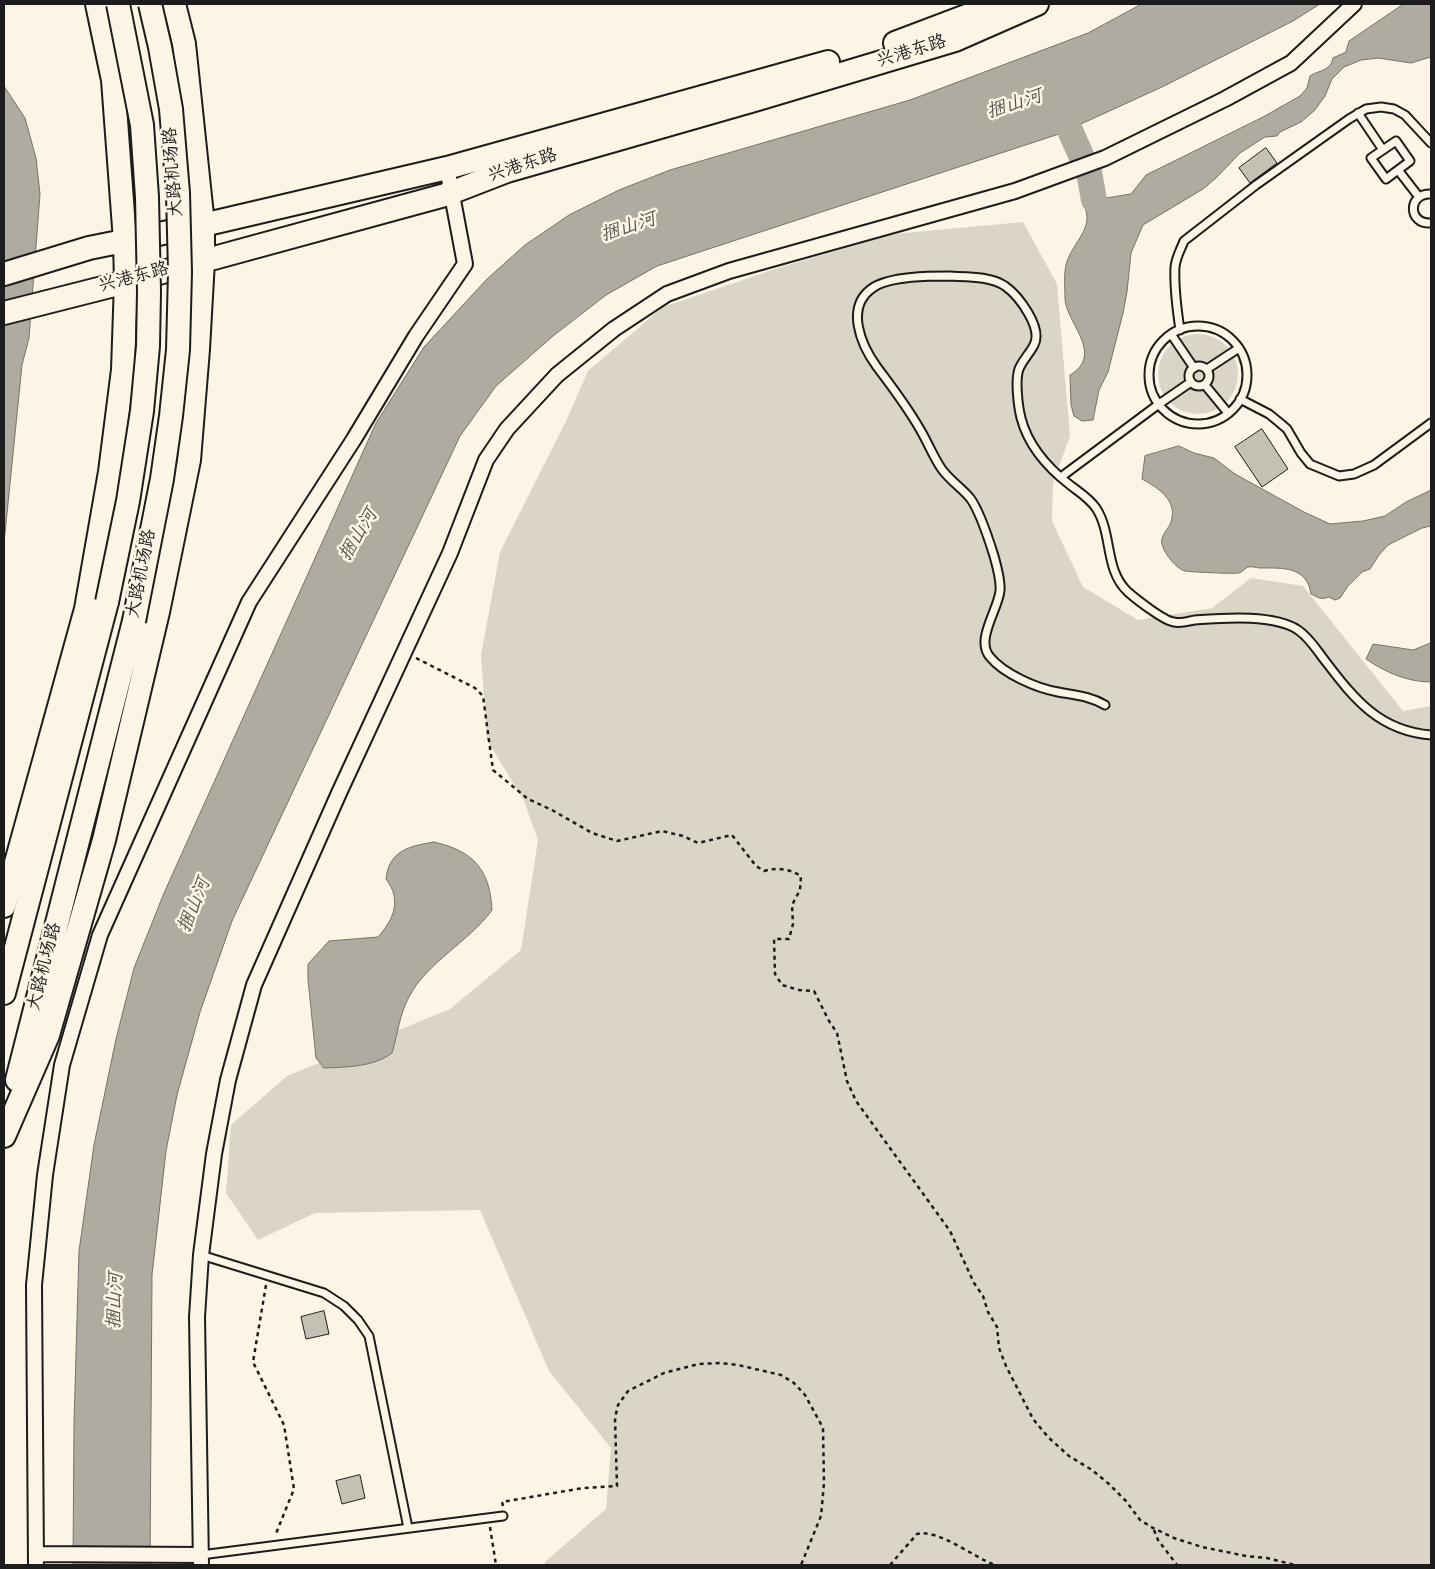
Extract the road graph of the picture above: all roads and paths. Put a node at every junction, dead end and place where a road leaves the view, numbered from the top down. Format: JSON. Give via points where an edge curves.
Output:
{"nodes":[{"id":1,"x":98,"y":4,"type":"edge"},
{"id":2,"x":118,"y":4,"type":"edge"},
{"id":3,"x":150,"y":4,"type":"edge"},
{"id":4,"x":174,"y":4,"type":"edge"},
{"id":5,"x":998,"y":4,"type":"edge"},
{"id":6,"x":1037,"y":4,"type":"edge"},
{"id":7,"x":1354,"y":4,"type":"edge"},
{"id":8,"x":1358,"y":114,"type":"junction"},
{"id":9,"x":1431,"y":143,"type":"edge"},
{"id":10,"x":1383,"y":150,"type":"junction"},
{"id":11,"x":447,"y":168,"type":"junction"},
{"id":12,"x":1398,"y":170,"type":"junction"},
{"id":13,"x":452,"y":192,"type":"junction"},
{"id":14,"x":1431,"y":194,"type":"edge"},
{"id":15,"x":1419,"y":197,"type":"junction"},
{"id":16,"x":1431,"y":223,"type":"edge"},
{"id":17,"x":203,"y":225,"type":"junction"},
{"id":18,"x":125,"y":241,"type":"junction"},
{"id":19,"x":203,"y":261,"type":"junction"},
{"id":20,"x":4,"y":274,"type":"edge"},
{"id":21,"x":126,"y":282,"type":"junction"},
{"id":22,"x":4,"y":314,"type":"edge"},
{"id":23,"x":1180,"y":330,"type":"junction"},
{"id":24,"x":1171,"y":334,"type":"junction"},
{"id":25,"x":1239,"y":348,"type":"junction"},
{"id":26,"x":1194,"y":368,"type":"junction"},
{"id":27,"x":1207,"y":369,"type":"junction"},
{"id":28,"x":1191,"y":382,"type":"junction"},
{"id":29,"x":1205,"y":385,"type":"junction"},
{"id":30,"x":1240,"y":399,"type":"junction"},
{"id":31,"x":1159,"y":404,"type":"junction"},
{"id":32,"x":1228,"y":413,"type":"junction"},
{"id":33,"x":1431,"y":423,"type":"edge"},
{"id":34,"x":1061,"y":477,"type":"junction"},
{"id":35,"x":405,"y":653,"type":"junction"},
{"id":36,"x":1104,"y":705,"type":"dead end"},
{"id":37,"x":1431,"y":735,"type":"edge"},
{"id":38,"x":4,"y":906,"type":"edge"},
{"id":39,"x":4,"y":993,"type":"edge"},
{"id":40,"x":4,"y":1132,"type":"edge"},
{"id":41,"x":4,"y":1136,"type":"edge"},
{"id":42,"x":201,"y":1255,"type":"junction"},
{"id":43,"x":268,"y":1278,"type":"dead end"},
{"id":44,"x":503,"y":1516,"type":"joint"},
{"id":45,"x":488,"y":1518,"type":"junction"},
{"id":46,"x":408,"y":1528,"type":"junction"},
{"id":47,"x":1153,"y":1528,"type":"junction"},
{"id":48,"x":271,"y":1546,"type":"junction"},
{"id":49,"x":36,"y":1560,"type":"edge"},
{"id":50,"x":201,"y":1560,"type":"edge"},
{"id":51,"x":496,"y":1565,"type":"edge"},
{"id":52,"x":801,"y":1565,"type":"edge"},
{"id":53,"x":890,"y":1565,"type":"edge"},
{"id":54,"x":995,"y":1565,"type":"edge"},
{"id":55,"x":1177,"y":1565,"type":"edge"},
{"id":56,"x":1295,"y":1565,"type":"edge"}],
"edges":[{"from":1,"to":18,"type":"main road","via":[[112,80]]},
{"from":2,"to":39,"type":"main road","name":"大路机场路","bridge":true,"via":[[142,125],[147,197],[148,346],[142,411],[108,602]]},
{"from":3,"to":40,"type":"main road","name":"大路机场路","bridge":true,"via":[[172,110],[178,193],[178,350],[166,452],[134,621]]},
{"from":4,"to":17,"type":"main road","via":[[184,44]]},
{"from":5,"to":11,"type":"main road","name":"兴港东路","via":[[895,43]]},
{"from":6,"to":13,"type":"main road","name":"兴港东路","via":[[955,40],[507,170]]},
{"from":7,"to":35,"type":"street","via":[[1291,63],[1105,158],[1007,194],[730,270],[667,294],[614,329],[557,375],[507,430],[486,460],[450,553]]},
{"from":8,"to":9,"type":"lane","via":[[1366,109],[1394,109],[1411,120]]},
{"from":8,"to":10,"type":"lane"},
{"from":8,"to":23,"type":"lane","via":[[1256,185],[1184,241],[1175,266]]},
{"from":10,"to":12,"type":"lane","via":[[1371,158],[1386,179]]},
{"from":10,"to":12,"type":"lane","via":[[1396,141],[1410,162]]},
{"from":11,"to":13,"type":"street"},
{"from":11,"to":17,"type":"main road","name":"兴港东路"},
{"from":12,"to":15,"type":"lane"},
{"from":13,"to":19,"type":"main road","name":"兴港东路"},
{"from":13,"to":49,"type":"street","via":[[465,264],[416,336],[249,602],[100,935],[62,1066],[45,1175],[34,1285]]},
{"from":14,"to":15,"type":"lane"},
{"from":15,"to":16,"type":"lane","via":[[1413,207],[1416,217],[1423,223]]},
{"from":17,"to":18,"type":"main road","name":"兴港东路"},
{"from":17,"to":19,"type":"main road"},
{"from":18,"to":20,"type":"main road","name":"兴港东路","via":[[89,248]]},
{"from":18,"to":21,"type":"main road"},
{"from":19,"to":21,"type":"main road","name":"兴港东路"},
{"from":19,"to":41,"type":"main road","via":[[189,460],[158,612],[104,840],[48,1035]]},
{"from":21,"to":22,"type":"main road","name":"兴港东路"},
{"from":21,"to":38,"type":"main road","via":[[122,380],[86,609]]},
{"from":23,"to":24,"type":"lane"},
{"from":23,"to":25,"type":"lane","via":[[1192,326],[1209,327],[1224,333]]},
{"from":24,"to":26,"type":"lane"},
{"from":24,"to":31,"type":"lane","via":[[1154,353],[1149,368],[1150,384]]},
{"from":25,"to":27,"type":"lane"},
{"from":25,"to":30,"type":"lane","via":[[1248,375]]},
{"from":26,"to":27,"type":"lane","via":[[1201,366]]},
{"from":26,"to":28,"type":"lane","via":[[1189,376]]},
{"from":27,"to":29,"type":"lane","via":[[1210,376]]},
{"from":28,"to":29,"type":"lane","via":[[1199,387]]},
{"from":28,"to":31,"type":"lane"},
{"from":29,"to":32,"type":"lane"},
{"from":30,"to":32,"type":"lane"},
{"from":30,"to":33,"type":"lane","via":[[1287,429],[1310,464],[1339,476],[1354,474],[1374,465]]},
{"from":31,"to":32,"type":"lane","via":[[1165,412],[1194,424],[1210,423]]},
{"from":31,"to":34,"type":"lane"},
{"from":34,"to":36,"type":"lane","via":[[1031,444],[1020,414],[1019,369],[1036,342],[1036,330],[1016,296],[996,282],[964,276],[920,277],[884,282],[872,288],[861,301],[857,315],[863,345],[910,412],[944,474],[973,501],[994,554],[1001,586],[985,649],[991,659],[1025,681],[1056,692],[1095,699]]},
{"from":34,"to":37,"type":"lane","via":[[1094,505],[1101,517],[1119,582],[1155,612],[1174,622],[1270,619],[1288,624],[1309,640],[1346,688],[1371,712],[1412,734]]},
{"from":35,"to":42,"type":"street","via":[[339,792],[254,985],[224,1099]]},
{"from":35,"to":47,"type":"path","via":[[475,688],[483,696],[493,770],[528,799],[592,833],[617,841],[662,831],[698,843],[732,835],[756,866],[764,871],[792,870],[801,876],[800,890],[792,905],[793,924],[789,939],[774,938],[775,974],[782,985],[814,991],[837,1033],[847,1081],[856,1101],[950,1231],[997,1327],[999,1348],[1033,1420],[1069,1456],[1109,1484],[1140,1520]]},
{"from":42,"to":46,"type":"lane","via":[[324,1293],[358,1320],[369,1336]]},
{"from":42,"to":50,"type":"street","via":[[197,1317]]},
{"from":43,"to":48,"type":"path","via":[[253,1362],[284,1425],[294,1489]]},
{"from":44,"to":45,"type":"lane"},
{"from":44,"to":52,"type":"path","via":[[502,1502],[583,1488],[617,1486],[615,1418],[618,1405],[628,1391],[664,1373],[699,1364],[738,1365],[780,1375],[794,1382],[823,1428],[821,1516]]},
{"from":45,"to":46,"type":"lane"},
{"from":45,"to":51,"type":"path"},
{"from":46,"to":48,"type":"lane"},
{"from":47,"to":55,"type":"path"},
{"from":47,"to":56,"type":"path","via":[[1202,1547]]},
{"from":48,"to":50,"type":"lane"},
{"from":49,"to":50,"type":"street","via":[[64,1554],[173,1555]]},
{"from":53,"to":54,"type":"path","via":[[917,1534],[922,1533],[945,1540]]}]}
